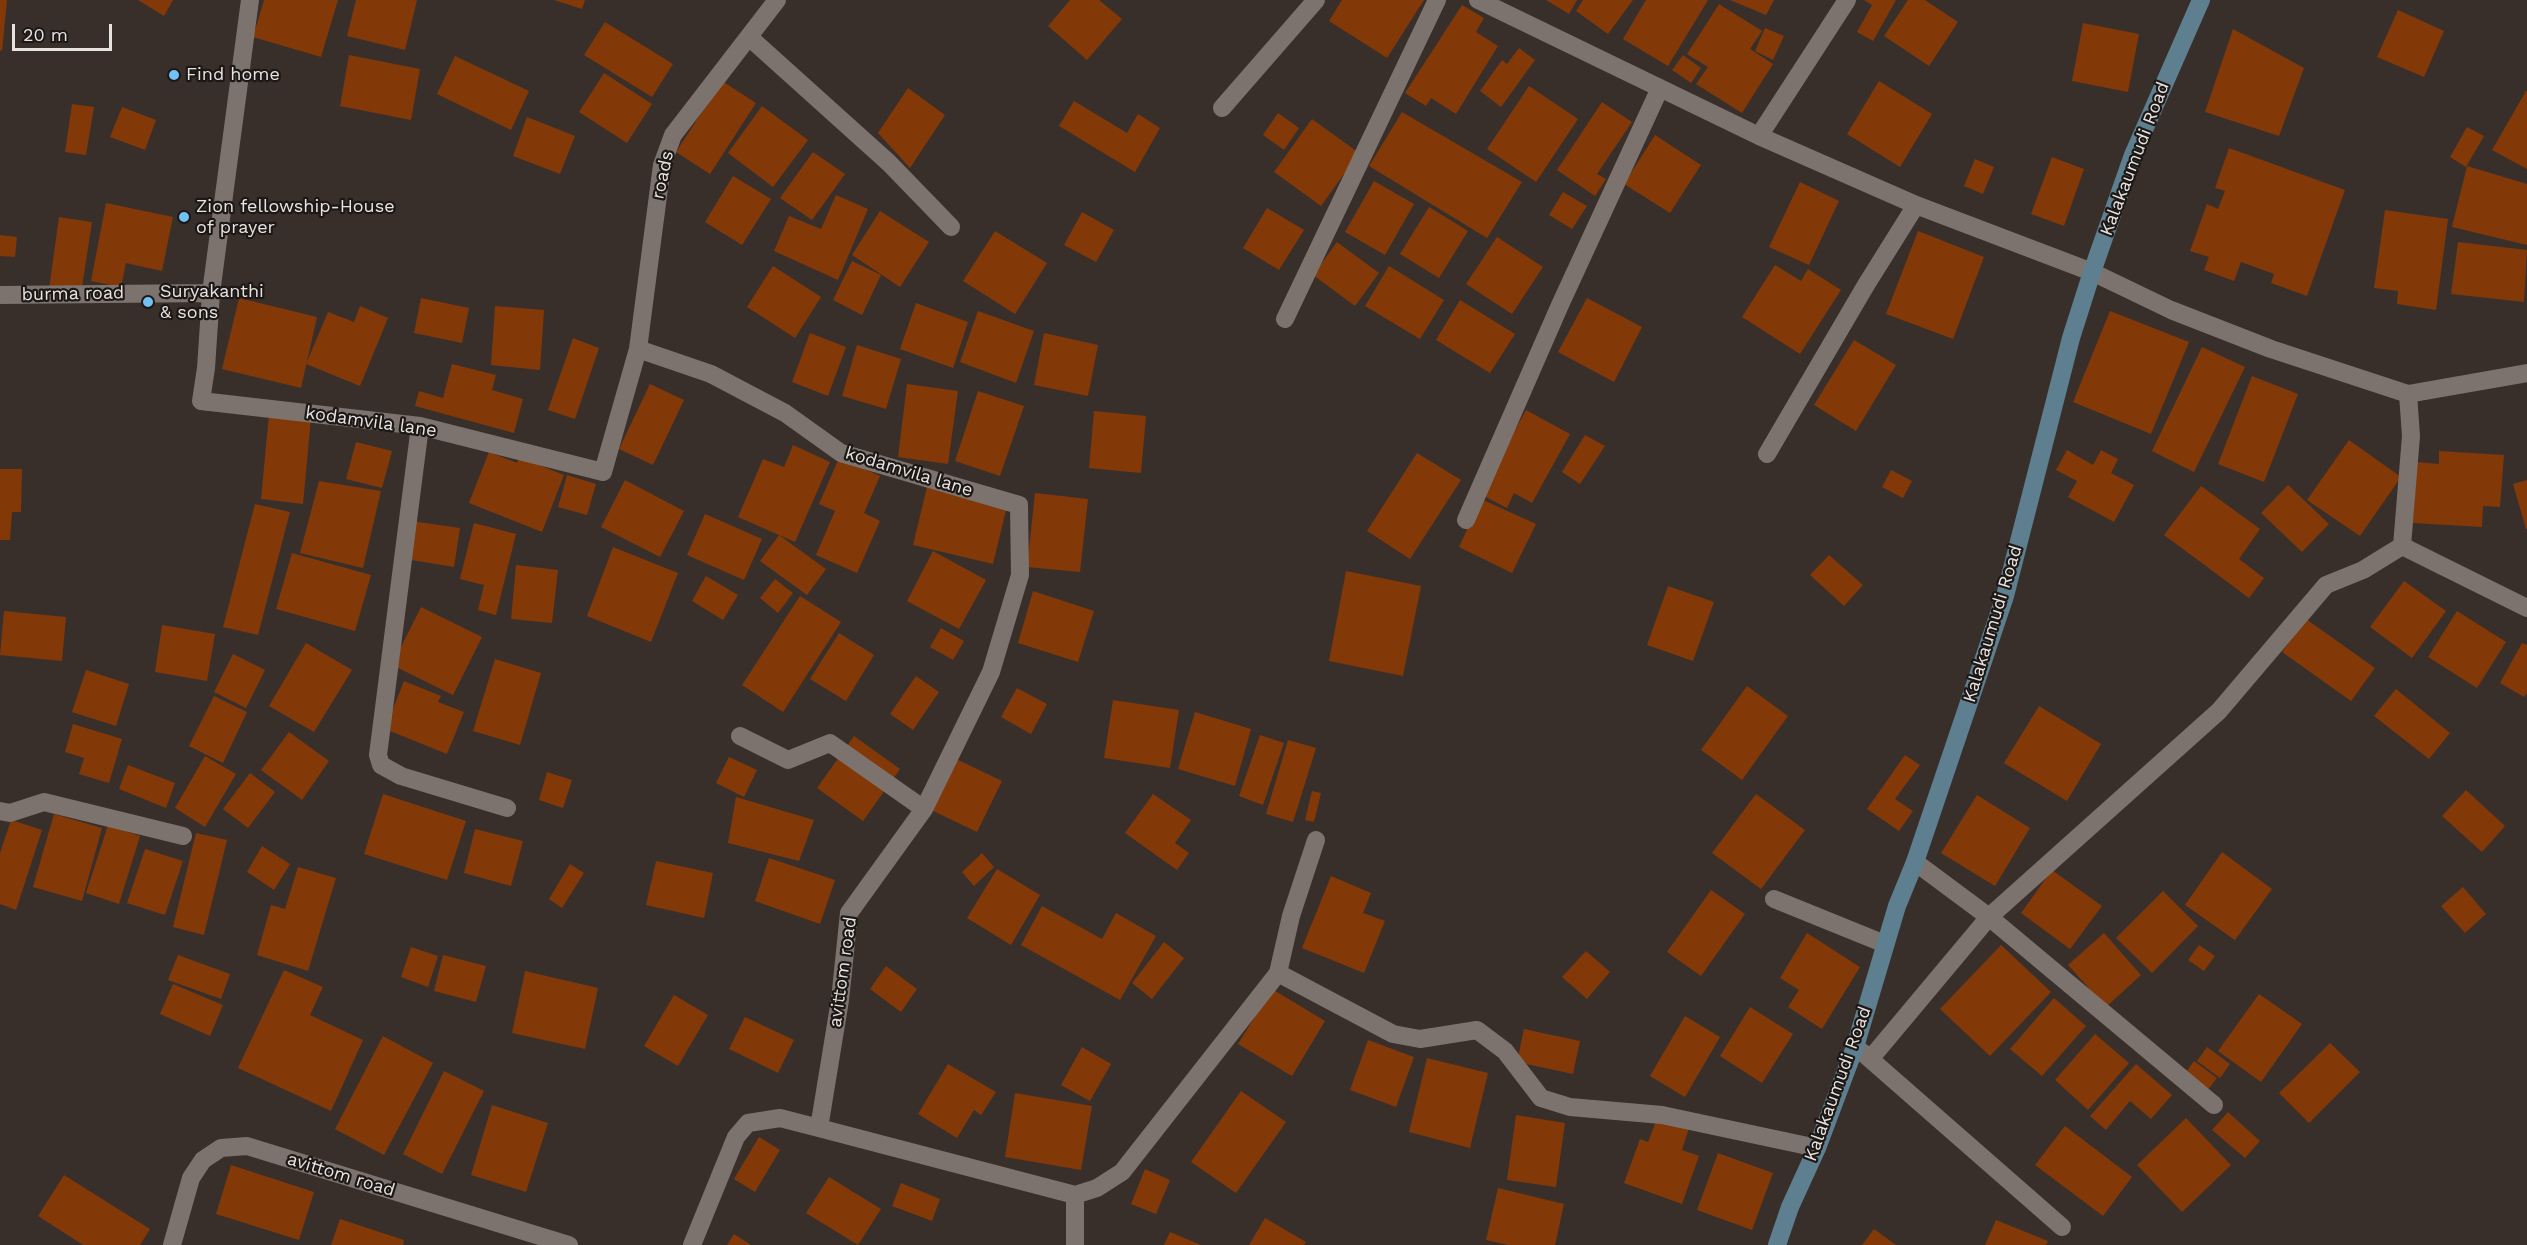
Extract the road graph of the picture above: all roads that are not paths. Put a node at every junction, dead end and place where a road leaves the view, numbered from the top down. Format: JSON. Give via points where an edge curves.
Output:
{"nodes":[{"id":1,"x":250,"y":0,"type":"edge"},
{"id":2,"x":777,"y":0,"type":"edge"},
{"id":3,"x":1316,"y":0,"type":"edge"},
{"id":4,"x":1437,"y":0,"type":"edge"},
{"id":5,"x":1478,"y":0,"type":"edge"},
{"id":6,"x":1847,"y":0,"type":"edge"},
{"id":7,"x":2201,"y":0,"type":"edge"},
{"id":8,"x":749,"y":36,"type":"junction"},
{"id":9,"x":1660,"y":88,"type":"junction"},
{"id":10,"x":1222,"y":108,"type":"dead end"},
{"id":11,"x":1759,"y":136,"type":"junction"},
{"id":12,"x":1916,"y":205,"type":"junction"},
{"id":13,"x":951,"y":227,"type":"dead end"},
{"id":14,"x":2091,"y":272,"type":"junction"},
{"id":15,"x":211,"y":293,"type":"junction"},
{"id":16,"x":0,"y":295,"type":"edge"},
{"id":17,"x":1285,"y":319,"type":"dead end"},
{"id":18,"x":638,"y":350,"type":"junction"},
{"id":19,"x":2527,"y":373,"type":"edge"},
{"id":20,"x":2408,"y":394,"type":"junction"},
{"id":21,"x":420,"y":426,"type":"junction"},
{"id":22,"x":1767,"y":454,"type":"dead end"},
{"id":23,"x":1466,"y":520,"type":"dead end"},
{"id":24,"x":2402,"y":546,"type":"junction"},
{"id":25,"x":2527,"y":608,"type":"edge"},
{"id":26,"x":740,"y":736,"type":"dead end"},
{"id":27,"x":507,"y":808,"type":"dead end"},
{"id":28,"x":924,"y":809,"type":"junction"},
{"id":29,"x":0,"y":811,"type":"edge"},
{"id":30,"x":183,"y":836,"type":"dead end"},
{"id":31,"x":1316,"y":840,"type":"dead end"},
{"id":32,"x":1914,"y":862,"type":"junction"},
{"id":33,"x":1774,"y":899,"type":"dead end"},
{"id":34,"x":1989,"y":917,"type":"junction"},
{"id":35,"x":1885,"y":944,"type":"junction"},
{"id":36,"x":1278,"y":973,"type":"junction"},
{"id":37,"x":1855,"y":1047,"type":"junction"},
{"id":38,"x":1871,"y":1058,"type":"junction"},
{"id":39,"x":2214,"y":1105,"type":"dead end"},
{"id":40,"x":819,"y":1128,"type":"junction"},
{"id":41,"x":1817,"y":1148,"type":"junction"},
{"id":42,"x":1075,"y":1195,"type":"junction"},
{"id":43,"x":2062,"y":1227,"type":"dead end"},
{"id":44,"x":172,"y":1245,"type":"edge"},
{"id":45,"x":569,"y":1245,"type":"edge"},
{"id":46,"x":692,"y":1245,"type":"edge"},
{"id":47,"x":1075,"y":1245,"type":"edge"},
{"id":48,"x":1777,"y":1245,"type":"edge"}],
"edges":[{"from":1,"to":15,"type":"street"},
{"from":2,"to":8,"type":"street","name":"roads"},
{"from":3,"to":10,"type":"street"},
{"from":4,"to":17,"type":"street"},
{"from":5,"to":9,"type":"street"},
{"from":6,"to":11,"type":"street"},
{"from":7,"to":14,"type":"street","name":"Kalakaumudi Road","via":[[2133,155]]},
{"from":8,"to":13,"type":"street","via":[[889,163]]},
{"from":8,"to":18,"type":"street","name":"roads","via":[[673,135],[662,165]]},
{"from":9,"to":11,"type":"street"},
{"from":9,"to":23,"type":"street"},
{"from":11,"to":12,"type":"street"},
{"from":12,"to":14,"type":"street"},
{"from":12,"to":22,"type":"street"},
{"from":14,"to":20,"type":"street","via":[[2171,310],[2271,349]]},
{"from":14,"to":32,"type":"street","name":"Kalakaumudi Road","via":[[2005,596]]},
{"from":15,"to":16,"type":"street","name":"burma road"},
{"from":15,"to":21,"type":"street","name":"kodamvila lane","via":[[201,401]]},
{"from":18,"to":21,"type":"street","name":"kodamvila lane","via":[[603,472]]},
{"from":18,"to":28,"type":"street","name":"kodamvila lane","via":[[711,374],[785,413],[842,453],[1019,505],[1020,575],[991,672]]},
{"from":19,"to":20,"type":"street"},
{"from":20,"to":24,"type":"street","via":[[2411,436]]},
{"from":21,"to":27,"type":"street","via":[[378,755],[381,765],[401,776]]},
{"from":24,"to":25,"type":"street"},
{"from":24,"to":34,"type":"street","via":[[2363,570],[2326,585],[2219,711]]},
{"from":26,"to":28,"type":"street","via":[[788,759],[831,743]]},
{"from":28,"to":40,"type":"street","name":"avittom road","via":[[849,913],[840,1000]]},
{"from":29,"to":30,"type":"street","via":[[10,813],[44,802]]},
{"from":31,"to":36,"type":"street","via":[[1291,916]]},
{"from":32,"to":34,"type":"street"},
{"from":32,"to":35,"type":"street","name":"Kalakaumudi Road"},
{"from":33,"to":35,"type":"street"},
{"from":34,"to":38,"type":"street"},
{"from":34,"to":39,"type":"street"},
{"from":35,"to":37,"type":"street","name":"Kalakaumudi Road"},
{"from":36,"to":41,"type":"street","via":[[1393,1034],[1420,1039],[1477,1030],[1505,1051],[1541,1098],[1570,1107],[1662,1115]]},
{"from":36,"to":42,"type":"street","via":[[1122,1172],[1097,1188]]},
{"from":37,"to":38,"type":"street"},
{"from":37,"to":41,"type":"street","name":"Kalakaumudi Road"},
{"from":38,"to":43,"type":"street"},
{"from":40,"to":42,"type":"street"},
{"from":40,"to":46,"type":"street","via":[[780,1118],[748,1122],[736,1137]]},
{"from":41,"to":48,"type":"street","name":"Kalakaumudi Road"},
{"from":42,"to":47,"type":"street"},
{"from":44,"to":45,"type":"street","name":"avittom road","via":[[191,1178],[203,1160],[221,1148],[247,1146]]}]}
